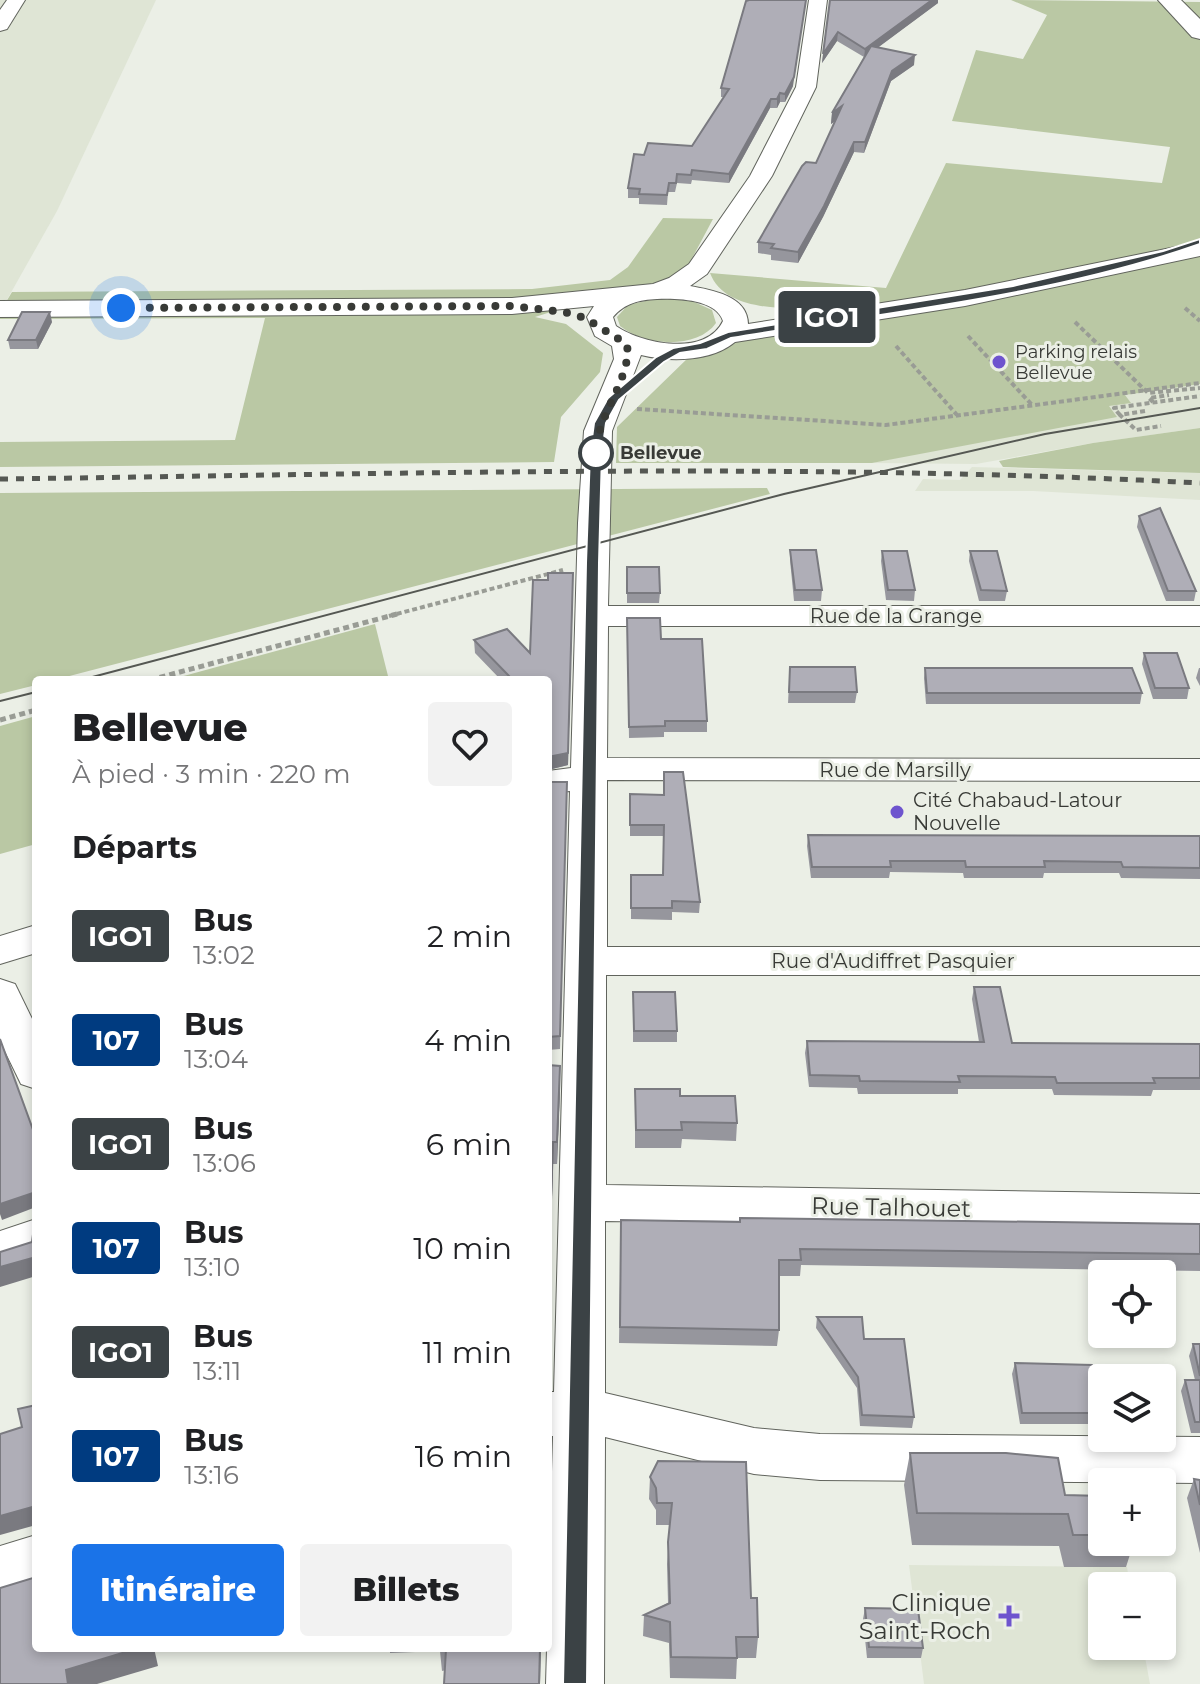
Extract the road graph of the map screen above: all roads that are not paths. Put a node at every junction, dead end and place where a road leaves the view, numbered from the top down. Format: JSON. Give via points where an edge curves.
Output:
{"nodes":[{"id":1,"x":16,"y":0,"type":"edge"},
{"id":2,"x":818,"y":0,"type":"edge"},
{"id":3,"x":1169,"y":0,"type":"edge"},
{"id":4,"x":0,"y":25,"type":"edge"},
{"id":5,"x":1200,"y":32,"type":"edge"},
{"id":6,"x":1200,"y":242,"type":"edge"},
{"id":7,"x":1200,"y":249,"type":"edge"},
{"id":8,"x":1166,"y":254,"type":"junction"},
{"id":9,"x":698,"y":269,"type":"junction"},
{"id":10,"x":657,"y":291,"type":"junction"},
{"id":11,"x":630,"y":295,"type":"junction"},
{"id":12,"x":715,"y":300,"type":"junction"},
{"id":13,"x":512,"y":306,"type":"junction"},
{"id":14,"x":0,"y":309,"type":"edge"},
{"id":15,"x":837,"y":316,"type":"junction"},
{"id":16,"x":601,"y":326,"type":"junction"},
{"id":17,"x":728,"y":335,"type":"junction"},
{"id":18,"x":625,"y":343,"type":"junction"},
{"id":19,"x":677,"y":350,"type":"junction"},
{"id":20,"x":611,"y":402,"type":"junction"},
{"id":21,"x":592,"y":616,"type":"junction"},
{"id":22,"x":1200,"y":616,"type":"edge"},
{"id":23,"x":1200,"y":770,"type":"edge"},
{"id":24,"x":575,"y":776,"type":"edge"},
{"id":25,"x":32,"y":940,"type":"edge"},
{"id":26,"x":0,"y":950,"type":"edge"},
{"id":27,"x":586,"y":961,"type":"junction"},
{"id":28,"x":1200,"y":961,"type":"edge"},
{"id":29,"x":0,"y":994,"type":"edge"},
{"id":30,"x":32,"y":1064,"type":"edge"},
{"id":31,"x":566,"y":1068,"type":"edge"},
{"id":32,"x":582,"y":1203,"type":"junction"},
{"id":33,"x":1200,"y":1212,"type":"edge"},
{"id":34,"x":32,"y":1239,"type":"edge"},
{"id":35,"x":0,"y":1250,"type":"edge"},
{"id":36,"x":563,"y":1413,"type":"edge"},
{"id":37,"x":1200,"y":1460,"type":"edge"},
{"id":38,"x":32,"y":1561,"type":"edge"},
{"id":39,"x":0,"y":1571,"type":"edge"},
{"id":40,"x":575,"y":1684,"type":"edge"}],
"edges":[{"from":1,"to":4,"type":"street"},
{"from":2,"to":9,"type":"street","via":[[806,87],[761,176]]},
{"from":3,"to":5,"type":"main road"},
{"from":6,"to":8,"type":"street"},
{"from":7,"to":8,"type":"street"},
{"from":8,"to":15,"type":"street","via":[[1002,291]]},
{"from":9,"to":10,"type":"street"},
{"from":9,"to":12,"type":"street","via":[[698,283]]},
{"from":10,"to":11,"type":"street"},
{"from":10,"to":12,"type":"street"},
{"from":11,"to":13,"type":"street"},
{"from":11,"to":16,"type":"street","via":[[605,308]]},
{"from":12,"to":15,"type":"street","via":[[773,314]]},
{"from":12,"to":17,"type":"street","via":[[735,319]]},
{"from":13,"to":14,"type":"street"},
{"from":13,"to":16,"type":"street","via":[[572,313]]},
{"from":15,"to":17,"type":"street"},
{"from":16,"to":18,"type":"street"},
{"from":17,"to":19,"type":"street"},
{"from":18,"to":19,"type":"street"},
{"from":18,"to":20,"type":"street","via":[[628,359]]},
{"from":19,"to":20,"type":"street"},
{"from":20,"to":21,"type":"street","via":[[598,431]]},
{"from":21,"to":22,"type":"street","name":"Rue de la Grange"},
{"from":21,"to":24,"type":"street"},
{"from":23,"to":24,"type":"street","name":"Rue de Marsilly"},
{"from":24,"to":27,"type":"street"},
{"from":25,"to":26,"type":"street"},
{"from":27,"to":28,"type":"street","name":"Rue d'Audiffret Pasquier"},
{"from":27,"to":31,"type":"street"},
{"from":29,"to":30,"type":"street"},
{"from":31,"to":32,"type":"street"},
{"from":32,"to":33,"type":"street","name":"Rue Talhouet"},
{"from":32,"to":36,"type":"street"},
{"from":34,"to":35,"type":"street"},
{"from":36,"to":37,"type":"street","via":[[605,1415],[754,1451],[820,1457]]},
{"from":36,"to":40,"type":"street"},
{"from":38,"to":39,"type":"street"}]}
